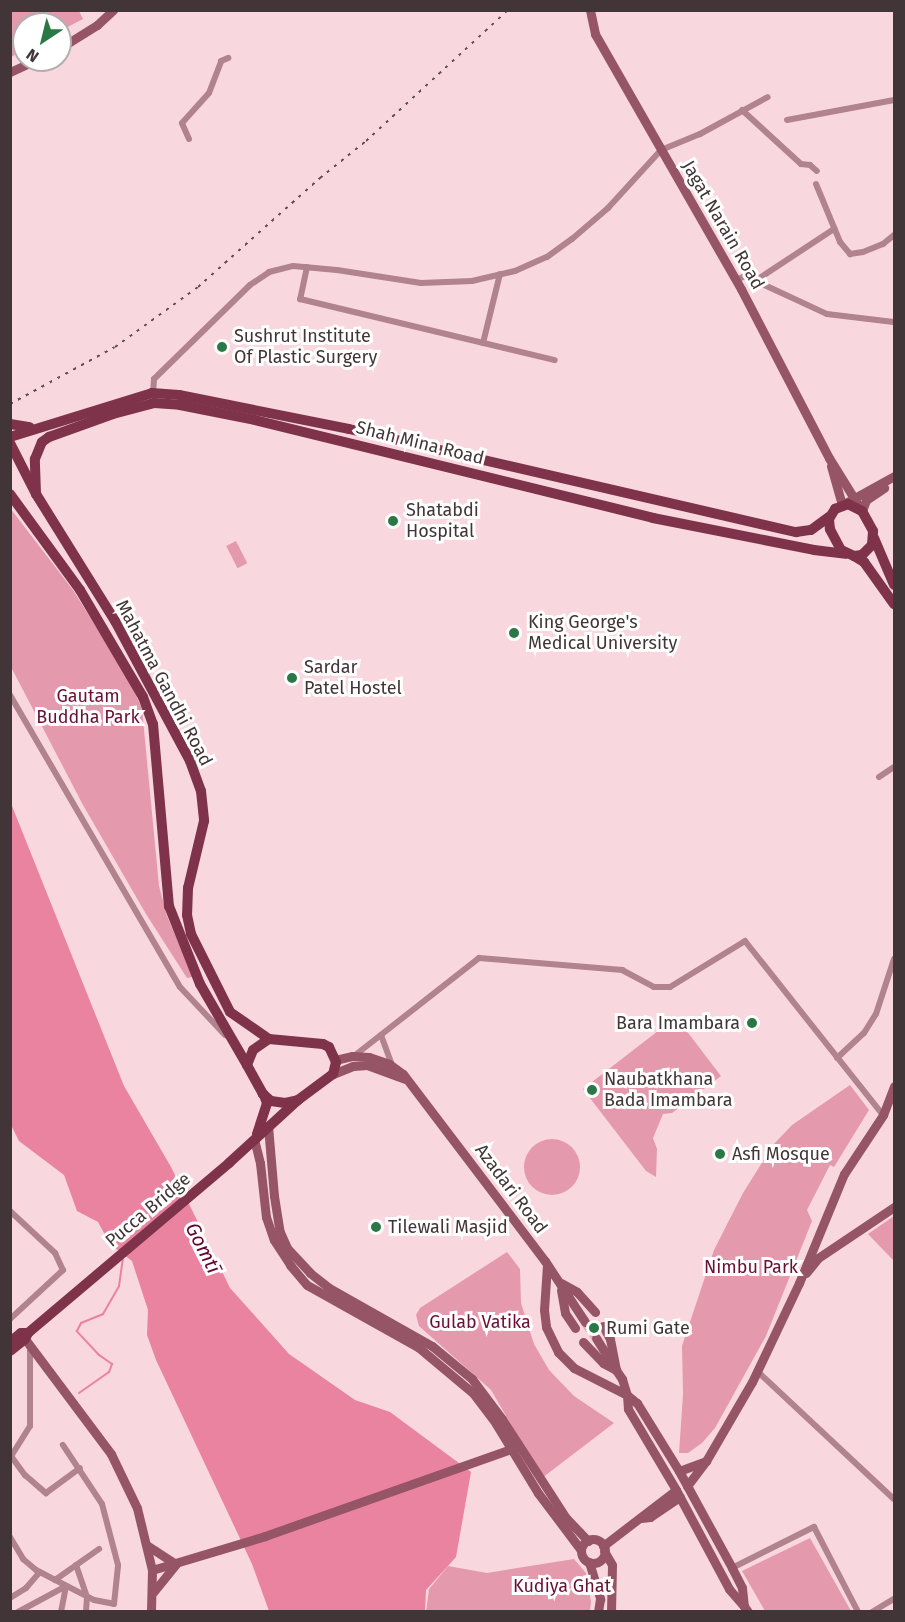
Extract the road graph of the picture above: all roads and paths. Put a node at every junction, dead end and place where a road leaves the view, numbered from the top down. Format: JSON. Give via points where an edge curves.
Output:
{"nodes":[{"id":1,"x":113,"y":10,"type":"edge"},
{"id":2,"x":590,"y":10,"type":"edge"},
{"id":3,"x":72,"y":41,"type":"edge"},
{"id":4,"x":228,"y":58,"type":"dead end"},
{"id":5,"x":768,"y":97,"type":"dead end"},
{"id":6,"x":894,"y":100,"type":"edge"},
{"id":7,"x":742,"y":110,"type":"junction"},
{"id":8,"x":787,"y":120,"type":"dead end"},
{"id":9,"x":189,"y":139,"type":"dead end"},
{"id":10,"x":662,"y":150,"type":"junction"},
{"id":11,"x":817,"y":171,"type":"dead end"},
{"id":12,"x":816,"y":184,"type":"dead end"},
{"id":13,"x":834,"y":229,"type":"junction"},
{"id":14,"x":894,"y":235,"type":"edge"},
{"id":15,"x":307,"y":267,"type":"junction"},
{"id":16,"x":500,"y":274,"type":"junction"},
{"id":17,"x":736,"y":280,"type":"junction"},
{"id":18,"x":755,"y":281,"type":"junction"},
{"id":19,"x":894,"y":322,"type":"edge"},
{"id":20,"x":483,"y":343,"type":"junction"},
{"id":21,"x":555,"y":360,"type":"dead end"},
{"id":22,"x":153,"y":398,"type":"junction"},
{"id":23,"x":10,"y":424,"type":"edge"},
{"id":24,"x":37,"y":427,"type":"junction"},
{"id":25,"x":10,"y":437,"type":"edge"},
{"id":26,"x":394,"y":441,"type":"junction"},
{"id":27,"x":10,"y":443,"type":"edge"},
{"id":28,"x":391,"y":454,"type":"junction"},
{"id":29,"x":829,"y":458,"type":"junction"},
{"id":30,"x":504,"y":467,"type":"junction"},
{"id":31,"x":894,"y":476,"type":"edge"},
{"id":32,"x":501,"y":480,"type":"junction"},
{"id":33,"x":894,"y":481,"type":"edge"},
{"id":34,"x":575,"y":482,"type":"junction"},
{"id":35,"x":10,"y":494,"type":"edge"},
{"id":36,"x":36,"y":495,"type":"junction"},
{"id":37,"x":572,"y":498,"type":"junction"},
{"id":38,"x":854,"y":498,"type":"junction"},
{"id":39,"x":842,"y":505,"type":"junction"},
{"id":40,"x":862,"y":511,"type":"junction"},
{"id":41,"x":708,"y":512,"type":"junction"},
{"id":42,"x":831,"y":516,"type":"junction"},
{"id":43,"x":705,"y":528,"type":"junction"},
{"id":44,"x":874,"y":538,"type":"junction"},
{"id":45,"x":850,"y":555,"type":"junction"},
{"id":46,"x":894,"y":585,"type":"edge"},
{"id":47,"x":894,"y":604,"type":"edge"},
{"id":48,"x":10,"y":695,"type":"edge"},
{"id":49,"x":166,"y":717,"type":"junction"},
{"id":50,"x":153,"y":724,"type":"junction"},
{"id":51,"x":894,"y":767,"type":"edge"},
{"id":52,"x":879,"y":777,"type":"dead end"},
{"id":53,"x":188,"y":888,"type":"junction"},
{"id":54,"x":167,"y":891,"type":"junction"},
{"id":55,"x":894,"y":959,"type":"edge"},
{"id":56,"x":381,"y":1035,"type":"junction"},
{"id":57,"x":269,"y":1039,"type":"junction"},
{"id":58,"x":236,"y":1046,"type":"junction"},
{"id":59,"x":354,"y":1056,"type":"junction"},
{"id":60,"x":837,"y":1058,"type":"junction"},
{"id":61,"x":335,"y":1060,"type":"junction"},
{"id":62,"x":247,"y":1065,"type":"junction"},
{"id":63,"x":393,"y":1066,"type":"junction"},
{"id":64,"x":333,"y":1074,"type":"junction"},
{"id":65,"x":405,"y":1079,"type":"junction"},
{"id":66,"x":894,"y":1086,"type":"edge"},
{"id":67,"x":263,"y":1094,"type":"junction"},
{"id":68,"x":894,"y":1098,"type":"edge"},
{"id":69,"x":298,"y":1100,"type":"junction"},
{"id":70,"x":883,"y":1115,"type":"junction"},
{"id":71,"x":268,"y":1126,"type":"junction"},
{"id":72,"x":255,"y":1138,"type":"junction"},
{"id":73,"x":894,"y":1206,"type":"edge"},
{"id":74,"x":10,"y":1211,"type":"edge"},
{"id":75,"x":547,"y":1265,"type":"junction"},
{"id":76,"x":559,"y":1282,"type":"junction"},
{"id":77,"x":799,"y":1283,"type":"junction"},
{"id":78,"x":595,"y":1312,"type":"dead end"},
{"id":79,"x":10,"y":1319,"type":"edge"},
{"id":80,"x":585,"y":1322,"type":"tunnel mouth"},
{"id":81,"x":388,"y":1325,"type":"junction"},
{"id":82,"x":603,"y":1326,"type":"dead end"},
{"id":83,"x":575,"y":1328,"type":"tunnel mouth"},
{"id":84,"x":26,"y":1338,"type":"junction"},
{"id":85,"x":596,"y":1338,"type":"tunnel mouth"},
{"id":86,"x":10,"y":1342,"type":"edge"},
{"id":87,"x":584,"y":1342,"type":"tunnel mouth"},
{"id":88,"x":10,"y":1351,"type":"edge"},
{"id":89,"x":616,"y":1370,"type":"junction"},
{"id":90,"x":757,"y":1371,"type":"junction"},
{"id":91,"x":627,"y":1395,"type":"junction"},
{"id":92,"x":63,"y":1445,"type":"dead end"},
{"id":93,"x":514,"y":1448,"type":"junction"},
{"id":94,"x":706,"y":1461,"type":"junction"},
{"id":95,"x":80,"y":1468,"type":"junction"},
{"id":96,"x":679,"y":1471,"type":"junction"},
{"id":97,"x":687,"y":1486,"type":"junction"},
{"id":98,"x":678,"y":1493,"type":"junction"},
{"id":99,"x":894,"y":1499,"type":"edge"},
{"id":100,"x":10,"y":1537,"type":"edge"},
{"id":101,"x":588,"y":1541,"type":"junction"},
{"id":102,"x":148,"y":1546,"type":"junction"},
{"id":103,"x":604,"y":1548,"type":"junction"},
{"id":104,"x":99,"y":1549,"type":"dead end"},
{"id":105,"x":581,"y":1550,"type":"junction"},
{"id":106,"x":589,"y":1562,"type":"junction"},
{"id":107,"x":178,"y":1564,"type":"junction"},
{"id":108,"x":76,"y":1565,"type":"junction"},
{"id":109,"x":732,"y":1568,"type":"junction"},
{"id":110,"x":152,"y":1570,"type":"junction"},
{"id":111,"x":40,"y":1572,"type":"junction"},
{"id":112,"x":56,"y":1580,"type":"junction"},
{"id":113,"x":66,"y":1586,"type":"junction"},
{"id":114,"x":153,"y":1592,"type":"junction"},
{"id":115,"x":87,"y":1597,"type":"junction"},
{"id":116,"x":10,"y":1598,"type":"edge"},
{"id":117,"x":894,"y":1599,"type":"edge"},
{"id":118,"x":744,"y":1610,"type":"edge"},
{"id":119,"x":18,"y":1611,"type":"edge"},
{"id":120,"x":61,"y":1611,"type":"edge"},
{"id":121,"x":86,"y":1611,"type":"edge"},
{"id":122,"x":151,"y":1611,"type":"edge"},
{"id":123,"x":598,"y":1611,"type":"edge"},
{"id":124,"x":611,"y":1611,"type":"edge"},
{"id":125,"x":858,"y":1611,"type":"edge"},
{"id":126,"x":872,"y":1611,"type":"edge"}],
"edges":[{"from":1,"to":3,"type":"street"},
{"from":2,"to":10,"type":"street","name":"Jagat Narain Road","via":[[596,34]]},
{"from":4,"to":9,"type":"street","via":[[221,61],[209,93],[182,123]]},
{"from":5,"to":7,"type":"street"},
{"from":6,"to":8,"type":"street"},
{"from":7,"to":10,"type":"street"},
{"from":7,"to":11,"type":"street","via":[[801,164]]},
{"from":10,"to":16,"type":"street","via":[[608,208],[572,239],[547,257]]},
{"from":10,"to":17,"type":"street","name":"Jagat Narain Road"},
{"from":12,"to":13,"type":"street"},
{"from":13,"to":14,"type":"street","via":[[850,254],[883,244]]},
{"from":13,"to":18,"type":"street"},
{"from":15,"to":16,"type":"street","via":[[421,283],[472,281]]},
{"from":15,"to":20,"type":"street","via":[[300,299]]},
{"from":15,"to":22,"type":"street","via":[[269,272],[250,285],[154,379]]},
{"from":16,"to":20,"type":"street"},
{"from":17,"to":18,"type":"street","via":[[745,276]]},
{"from":17,"to":29,"type":"street","name":"Jagat Narain Road"},
{"from":18,"to":19,"type":"street","via":[[827,314]]},
{"from":20,"to":21,"type":"street"},
{"from":22,"to":24,"type":"main road","name":"Shah Mina Road"},
{"from":22,"to":26,"type":"main road","name":"Shah Mina Road","via":[[179,395]]},
{"from":22,"to":28,"type":"main road","name":"Shah Mina Road"},
{"from":22,"to":36,"type":"main road","name":"Shah Mina Road","via":[[48,436],[35,459]]},
{"from":23,"to":24,"type":"main road"},
{"from":24,"to":25,"type":"main road","name":"Shah Mina Road"},
{"from":26,"to":28,"type":"main road"},
{"from":26,"to":30,"type":"main road","name":"Shah Mina Road"},
{"from":27,"to":36,"type":"main road","name":"Mahatma Gandhi Road"},
{"from":28,"to":32,"type":"main road","name":"Shah Mina Road"},
{"from":29,"to":38,"type":"street","name":"Jagat Narain Road"},
{"from":29,"to":39,"type":"street","name":"Jagat Narain Road"},
{"from":30,"to":32,"type":"main road"},
{"from":30,"to":34,"type":"main road","name":"Shah Mina Road"},
{"from":31,"to":38,"type":"street"},
{"from":32,"to":37,"type":"main road","name":"Shah Mina Road"},
{"from":33,"to":40,"type":"street","via":[[866,500]]},
{"from":34,"to":37,"type":"main road"},
{"from":34,"to":41,"type":"main road","name":"Shah Mina Road"},
{"from":35,"to":50,"type":"main road","name":"Mahatma Gandhi Road","via":[[80,590],[143,697]]},
{"from":36,"to":49,"type":"main road","name":"Mahatma Gandhi Road","via":[[115,621]]},
{"from":37,"to":43,"type":"main road","name":"Shah Mina Road"},
{"from":38,"to":39,"type":"street"},
{"from":38,"to":40,"type":"street","name":"Jagat Narain Road"},
{"from":39,"to":40,"type":"main road"},
{"from":39,"to":42,"type":"main road"},
{"from":40,"to":44,"type":"main road"},
{"from":41,"to":42,"type":"main road","name":"Shah Mina Road","via":[[796,532],[811,530]]},
{"from":41,"to":43,"type":"main road"},
{"from":42,"to":45,"type":"main road","via":[[831,531]]},
{"from":43,"to":45,"type":"main road","name":"Shah Mina Road"},
{"from":44,"to":45,"type":"main road","via":[[868,551]]},
{"from":44,"to":46,"type":"main road"},
{"from":45,"to":47,"type":"main road","via":[[864,562]]},
{"from":48,"to":58,"type":"street","via":[[180,987]]},
{"from":49,"to":50,"type":"main road"},
{"from":49,"to":53,"type":"main road","name":"Mahatma Gandhi Road","via":[[201,791],[204,821]]},
{"from":50,"to":54,"type":"main road","name":"Mahatma Gandhi Road"},
{"from":51,"to":52,"type":"street"},
{"from":53,"to":54,"type":"main road"},
{"from":53,"to":57,"type":"main road","name":"Mahatma Gandhi Road","via":[[191,934],[217,991],[230,1012]]},
{"from":54,"to":58,"type":"main road","name":"Mahatma Gandhi Road","via":[[175,924],[200,984]]},
{"from":55,"to":60,"type":"street","via":[[876,1014],[864,1033]]},
{"from":56,"to":59,"type":"street"},
{"from":56,"to":60,"type":"street","via":[[478,958],[621,970],[654,987],[670,987],[745,941]]},
{"from":56,"to":63,"type":"street"},
{"from":57,"to":61,"type":"main road","via":[[323,1044]]},
{"from":57,"to":62,"type":"main road","via":[[253,1050]]},
{"from":58,"to":62,"type":"main road","name":"Mahatma Gandhi Road"},
{"from":59,"to":61,"type":"street"},
{"from":59,"to":63,"type":"street"},
{"from":60,"to":70,"type":"street"},
{"from":61,"to":64,"type":"main road"},
{"from":62,"to":67,"type":"main road"},
{"from":63,"to":65,"type":"street","name":"Azadari Road"},
{"from":64,"to":65,"type":"street","via":[[367,1065]]},
{"from":64,"to":69,"type":"main road"},
{"from":65,"to":75,"type":"street","name":"Azadari Road"},
{"from":66,"to":70,"type":"street"},
{"from":67,"to":69,"type":"main road","via":[[271,1101]]},
{"from":67,"to":72,"type":"main road","via":[[267,1103]]},
{"from":68,"to":70,"type":"street"},
{"from":69,"to":71,"type":"main road","name":"Pucca Bridge"},
{"from":70,"to":77,"type":"street","via":[[844,1174]]},
{"from":71,"to":72,"type":"main road","name":"Pucca Bridge"},
{"from":71,"to":81,"type":"street","via":[[274,1196],[287,1248],[329,1288]]},
{"from":72,"to":81,"type":"street","via":[[266,1217],[274,1240],[290,1265],[307,1285]]},
{"from":72,"to":84,"type":"main road","name":"Pucca Bridge"},
{"from":73,"to":77,"type":"street","via":[[818,1258]]},
{"from":74,"to":79,"type":"street","via":[[55,1253],[63,1270]]},
{"from":75,"to":76,"type":"street","name":"Azadari Road"},
{"from":75,"to":91,"type":"street","via":[[546,1327],[558,1352],[574,1368]]},
{"from":76,"to":78,"type":"street","name":"Azadari Road","via":[[577,1292]]},
{"from":76,"to":80,"type":"street"},
{"from":76,"to":83,"type":"street","via":[[565,1313]]},
{"from":77,"to":90,"type":"street"},
{"from":81,"to":93,"type":"street","via":[[432,1346],[472,1379],[502,1419]]},
{"from":82,"to":89,"type":"street","via":[[610,1339]]},
{"from":84,"to":86,"type":"main road"},
{"from":84,"to":88,"type":"main road"},
{"from":84,"to":95,"type":"street","via":[[30,1426],[11,1456],[25,1475],[46,1492]]},
{"from":84,"to":102,"type":"street","via":[[111,1454],[137,1508]]},
{"from":85,"to":89,"type":"street"},
{"from":87,"to":89,"type":"street","via":[[603,1363]]},
{"from":89,"to":91,"type":"street"},
{"from":90,"to":94,"type":"street"},
{"from":90,"to":99,"type":"street"},
{"from":91,"to":96,"type":"street","via":[[637,1403]]},
{"from":91,"to":98,"type":"street","via":[[628,1409]]},
{"from":92,"to":95,"type":"street"},
{"from":93,"to":101,"type":"street"},
{"from":93,"to":105,"type":"street","via":[[538,1492]]},
{"from":93,"to":107,"type":"street"},
{"from":94,"to":96,"type":"street"},
{"from":94,"to":97,"type":"street"},
{"from":95,"to":115,"type":"street","via":[[102,1504],[118,1565],[114,1604]]},
{"from":96,"to":97,"type":"street"},
{"from":97,"to":109,"type":"street"},
{"from":98,"to":103,"type":"street","via":[[646,1511]]},
{"from":98,"to":118,"type":"street"},
{"from":100,"to":111,"type":"street","via":[[23,1558]]},
{"from":101,"to":103,"type":"street","via":[[595,1540]]},
{"from":101,"to":105,"type":"street"},
{"from":102,"to":107,"type":"street"},
{"from":102,"to":110,"type":"street"},
{"from":103,"to":106,"type":"street","via":[[600,1561]]},
{"from":103,"to":124,"type":"street","via":[[612,1565]]},
{"from":104,"to":108,"type":"street"},
{"from":105,"to":106,"type":"street"},
{"from":106,"to":123,"type":"street","via":[[600,1599]]},
{"from":107,"to":110,"type":"street"},
{"from":107,"to":114,"type":"street"},
{"from":108,"to":112,"type":"street"},
{"from":108,"to":115,"type":"street"},
{"from":109,"to":118,"type":"street","via":[[742,1588]]},
{"from":109,"to":125,"type":"street","via":[[814,1527]]},
{"from":110,"to":114,"type":"street"},
{"from":111,"to":112,"type":"street"},
{"from":111,"to":116,"type":"street"},
{"from":112,"to":113,"type":"street"},
{"from":113,"to":115,"type":"street"},
{"from":113,"to":119,"type":"street"},
{"from":113,"to":120,"type":"street"},
{"from":114,"to":122,"type":"street"},
{"from":115,"to":121,"type":"street"},
{"from":117,"to":126,"type":"street"}]}
